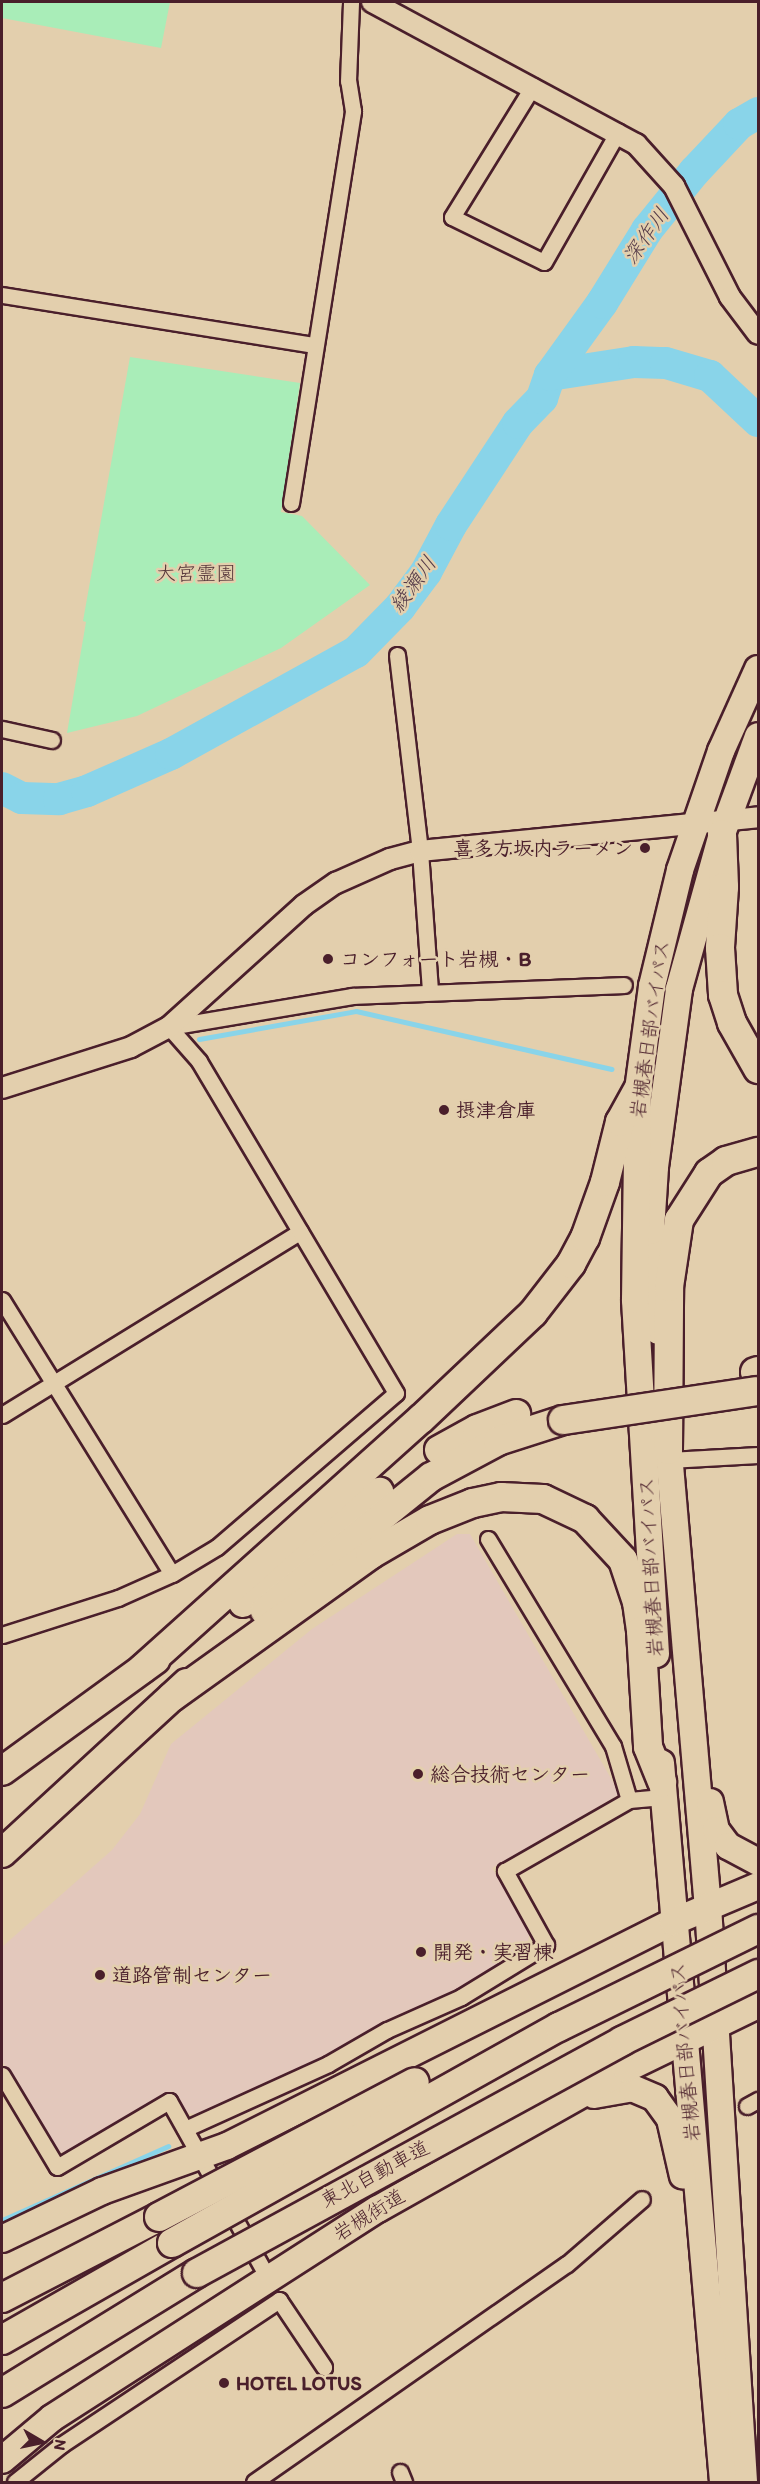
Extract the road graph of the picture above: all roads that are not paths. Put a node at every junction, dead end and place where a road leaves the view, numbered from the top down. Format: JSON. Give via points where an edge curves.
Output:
{"nodes":[{"id":1,"x":351,"y":2,"type":"edge"},
{"id":2,"x":372,"y":2,"type":"edge"},
{"id":3,"x":533,"y":86,"type":"junction"},
{"id":4,"x":618,"y":132,"type":"junction"},
{"id":5,"x":2,"y":295,"type":"edge"},
{"id":6,"x":759,"y":334,"type":"edge"},
{"id":7,"x":315,"y":345,"type":"junction"},
{"id":8,"x":291,"y":503,"type":"dead end"},
{"id":9,"x":397,"y":655,"type":"dead end"},
{"id":10,"x":759,"y":669,"type":"edge"},
{"id":11,"x":2,"y":729,"type":"edge"},
{"id":12,"x":759,"y":736,"type":"edge"},
{"id":13,"x":52,"y":740,"type":"dead end"},
{"id":14,"x":759,"y":817,"type":"edge"},
{"id":15,"x":694,"y":823,"type":"junction"},
{"id":16,"x":724,"y":827,"type":"junction"},
{"id":17,"x":420,"y":851,"type":"junction"},
{"id":18,"x":624,"y":985,"type":"dead end"},
{"id":19,"x":430,"y":992,"type":"junction"},
{"id":20,"x":169,"y":1027,"type":"junction"},
{"id":21,"x":759,"y":1069,"type":"edge"},
{"id":22,"x":2,"y":1088,"type":"edge"},
{"id":23,"x":638,"y":1090,"type":"junction"},
{"id":24,"x":759,"y":1152,"type":"edge"},
{"id":25,"x":300,"y":1232,"type":"junction"},
{"id":26,"x":2,"y":1300,"type":"edge"},
{"id":27,"x":757,"y":1381,"type":"edge"},
{"id":28,"x":53,"y":1383,"type":"junction"},
{"id":29,"x":562,"y":1410,"type":"junction"},
{"id":30,"x":2,"y":1415,"type":"edge"},
{"id":31,"x":669,"y":1455,"type":"junction"},
{"id":32,"x":759,"y":1455,"type":"edge"},
{"id":33,"x":488,"y":1539,"type":"dead end"},
{"id":34,"x":172,"y":1574,"type":"junction"},
{"id":35,"x":2,"y":1635,"type":"edge"},
{"id":36,"x":683,"y":1639,"type":"junction"},
{"id":37,"x":142,"y":1669,"type":"junction"},
{"id":38,"x":172,"y":1697,"type":"junction"},
{"id":39,"x":2,"y":1771,"type":"edge"},
{"id":40,"x":662,"y":1790,"type":"junction"},
{"id":41,"x":629,"y":1800,"type":"junction"},
{"id":42,"x":2,"y":1853,"type":"edge"},
{"id":43,"x":759,"y":1862,"type":"edge"},
{"id":44,"x":759,"y":1886,"type":"edge"},
{"id":45,"x":708,"y":1906,"type":"junction"},
{"id":46,"x":673,"y":1922,"type":"junction"},
{"id":47,"x":759,"y":1929,"type":"edge"},
{"id":48,"x":732,"y":1941,"type":"junction"},
{"id":49,"x":759,"y":1974,"type":"edge"},
{"id":50,"x":759,"y":2007,"type":"edge"},
{"id":51,"x":716,"y":2025,"type":"junction"},
{"id":52,"x":685,"y":2038,"type":"junction"},
{"id":53,"x":2,"y":2075,"type":"edge"},
{"id":54,"x":718,"y":2080,"type":"junction"},
{"id":55,"x":185,"y":2128,"type":"junction"},
{"id":56,"x":200,"y":2156,"type":"junction"},
{"id":57,"x":459,"y":2160,"type":"junction"},
{"id":58,"x":642,"y":2199,"type":"dead end"},
{"id":59,"x":2,"y":2239,"type":"edge"},
{"id":60,"x":705,"y":2270,"type":"junction"},
{"id":61,"x":268,"y":2278,"type":"junction"},
{"id":62,"x":2,"y":2298,"type":"edge"},
{"id":63,"x":2,"y":2340,"type":"edge"},
{"id":64,"x":324,"y":2367,"type":"dead end"},
{"id":65,"x":2,"y":2394,"type":"edge"},
{"id":66,"x":2,"y":2460,"type":"edge"},
{"id":67,"x":15,"y":2482,"type":"edge"},
{"id":68,"x":254,"y":2482,"type":"edge"},
{"id":69,"x":723,"y":2482,"type":"edge"},
{"id":70,"x":744,"y":2482,"type":"edge"}],
"edges":[{"from":1,"to":7,"type":"street","via":[[348,81],[353,111]]},
{"from":2,"to":3,"type":"street"},
{"from":3,"to":4,"type":"street"},
{"from":3,"to":4,"type":"street","via":[[452,217],[544,262]]},
{"from":4,"to":6,"type":"street","via":[[664,171],[730,297]]},
{"from":5,"to":7,"type":"street"},
{"from":7,"to":8,"type":"street"},
{"from":9,"to":17,"type":"street"},
{"from":10,"to":15,"type":"highway","name":"岩槻春日部バイパス","via":[[721,751]]},
{"from":11,"to":13,"type":"street"},
{"from":12,"to":16,"type":"highway","name":"岩槻春日部バイパス"},
{"from":14,"to":16,"type":"street"},
{"from":15,"to":16,"type":"street"},
{"from":15,"to":17,"type":"street"},
{"from":15,"to":23,"type":"highway","name":"岩槻春日部バイパス","via":[[663,934]]},
{"from":16,"to":21,"type":"highway","via":[[720,948],[723,995],[732,1023]]},
{"from":16,"to":31,"type":"highway","name":"岩槻春日部バイパス","via":[[679,989],[655,1167],[652,1272]]},
{"from":17,"to":19,"type":"street"},
{"from":17,"to":20,"type":"street","via":[[360,870],[304,905]]},
{"from":18,"to":19,"type":"street"},
{"from":19,"to":20,"type":"street","via":[[352,996]]},
{"from":20,"to":22,"type":"street","via":[[131,1047]]},
{"from":20,"to":25,"type":"street","via":[[199,1061]]},
{"from":23,"to":37,"type":"highway","via":[[620,1122],[606,1182],[585,1238],[571,1264],[532,1313],[421,1419]]},
{"from":23,"to":40,"type":"highway","name":"岩槻春日部バイパス","via":[[635,1300]]},
{"from":24,"to":31,"type":"highway","via":[[726,1161],[709,1173],[680,1221],[669,1287]]},
{"from":25,"to":28,"type":"street"},
{"from":25,"to":34,"type":"street","via":[[396,1393],[217,1547]]},
{"from":26,"to":28,"type":"street"},
{"from":27,"to":29,"type":"highway","bridge":true},
{"from":28,"to":30,"type":"street"},
{"from":28,"to":34,"type":"street"},
{"from":29,"to":37,"type":"highway","via":[[477,1429],[427,1458],[340,1520],[245,1601]]},
{"from":29,"to":38,"type":"highway","via":[[489,1445],[401,1498],[263,1612]]},
{"from":31,"to":32,"type":"street"},
{"from":31,"to":36,"type":"highway","name":"岩槻春日部バイパス"},
{"from":33,"to":41,"type":"street","via":[[613,1746]]},
{"from":34,"to":35,"type":"street","via":[[118,1598]]},
{"from":36,"to":43,"type":"highway","via":[[716,1830],[728,1846]]},
{"from":36,"to":45,"type":"highway","name":"岩槻春日部バイパス"},
{"from":37,"to":39,"type":"highway"},
{"from":38,"to":40,"type":"highway","via":[[370,1555],[430,1520],[482,1501],[522,1495],[543,1498],[585,1519],[623,1560],[637,1602],[648,1747]]},
{"from":38,"to":42,"type":"highway"},
{"from":40,"to":41,"type":"street"},
{"from":40,"to":46,"type":"highway","name":"岩槻春日部バイパス"},
{"from":41,"to":55,"type":"street","via":[[505,1871],[546,1945],[461,1996],[387,2030],[328,2064]]},
{"from":44,"to":45,"type":"highway"},
{"from":45,"to":46,"type":"highway"},
{"from":45,"to":51,"type":"highway","name":"岩槻春日部バイパス"},
{"from":46,"to":52,"type":"highway","name":"岩槻春日部バイパス"},
{"from":46,"to":56,"type":"highway","via":[[342,2090]]},
{"from":47,"to":48,"type":"highway","name":"東北自動車道","bridge":true},
{"from":48,"to":62,"type":"highway","bridge":true,"via":[[550,2010]]},
{"from":48,"to":63,"type":"highway","name":"東北自動車道","bridge":true,"via":[[539,2037]]},
{"from":49,"to":65,"type":"highway","name":"東北自動車道","bridge":true,"via":[[611,2047],[197,2273]]},
{"from":50,"to":51,"type":"highway","name":"岩槻街道"},
{"from":50,"to":54,"type":"highway","via":[[747,2016],[731,2044]]},
{"from":51,"to":52,"type":"highway","name":"岩槻街道"},
{"from":51,"to":54,"type":"highway","name":"岩槻春日部バイパス"},
{"from":52,"to":57,"type":"highway","name":"岩槻街道"},
{"from":52,"to":60,"type":"highway","name":"岩槻春日部バイパス"},
{"from":53,"to":55,"type":"street","via":[[57,2167],[169,2101]]},
{"from":54,"to":70,"type":"highway","name":"岩槻春日部バイパス"},
{"from":55,"to":56,"type":"street"},
{"from":56,"to":59,"type":"highway","via":[[102,2192]]},
{"from":56,"to":61,"type":"street"},
{"from":57,"to":60,"type":"highway","via":[[592,2096],[622,2088],[642,2091],[655,2098],[670,2119]]},
{"from":57,"to":61,"type":"highway","name":"岩槻街道"},
{"from":58,"to":68,"type":"street","via":[[567,2264]]},
{"from":60,"to":69,"type":"highway","name":"岩槻春日部バイパス"},
{"from":61,"to":66,"type":"highway","name":"岩槻街道","via":[[52,2418]]},
{"from":64,"to":67,"type":"street","via":[[279,2300],[62,2445]]}]}
